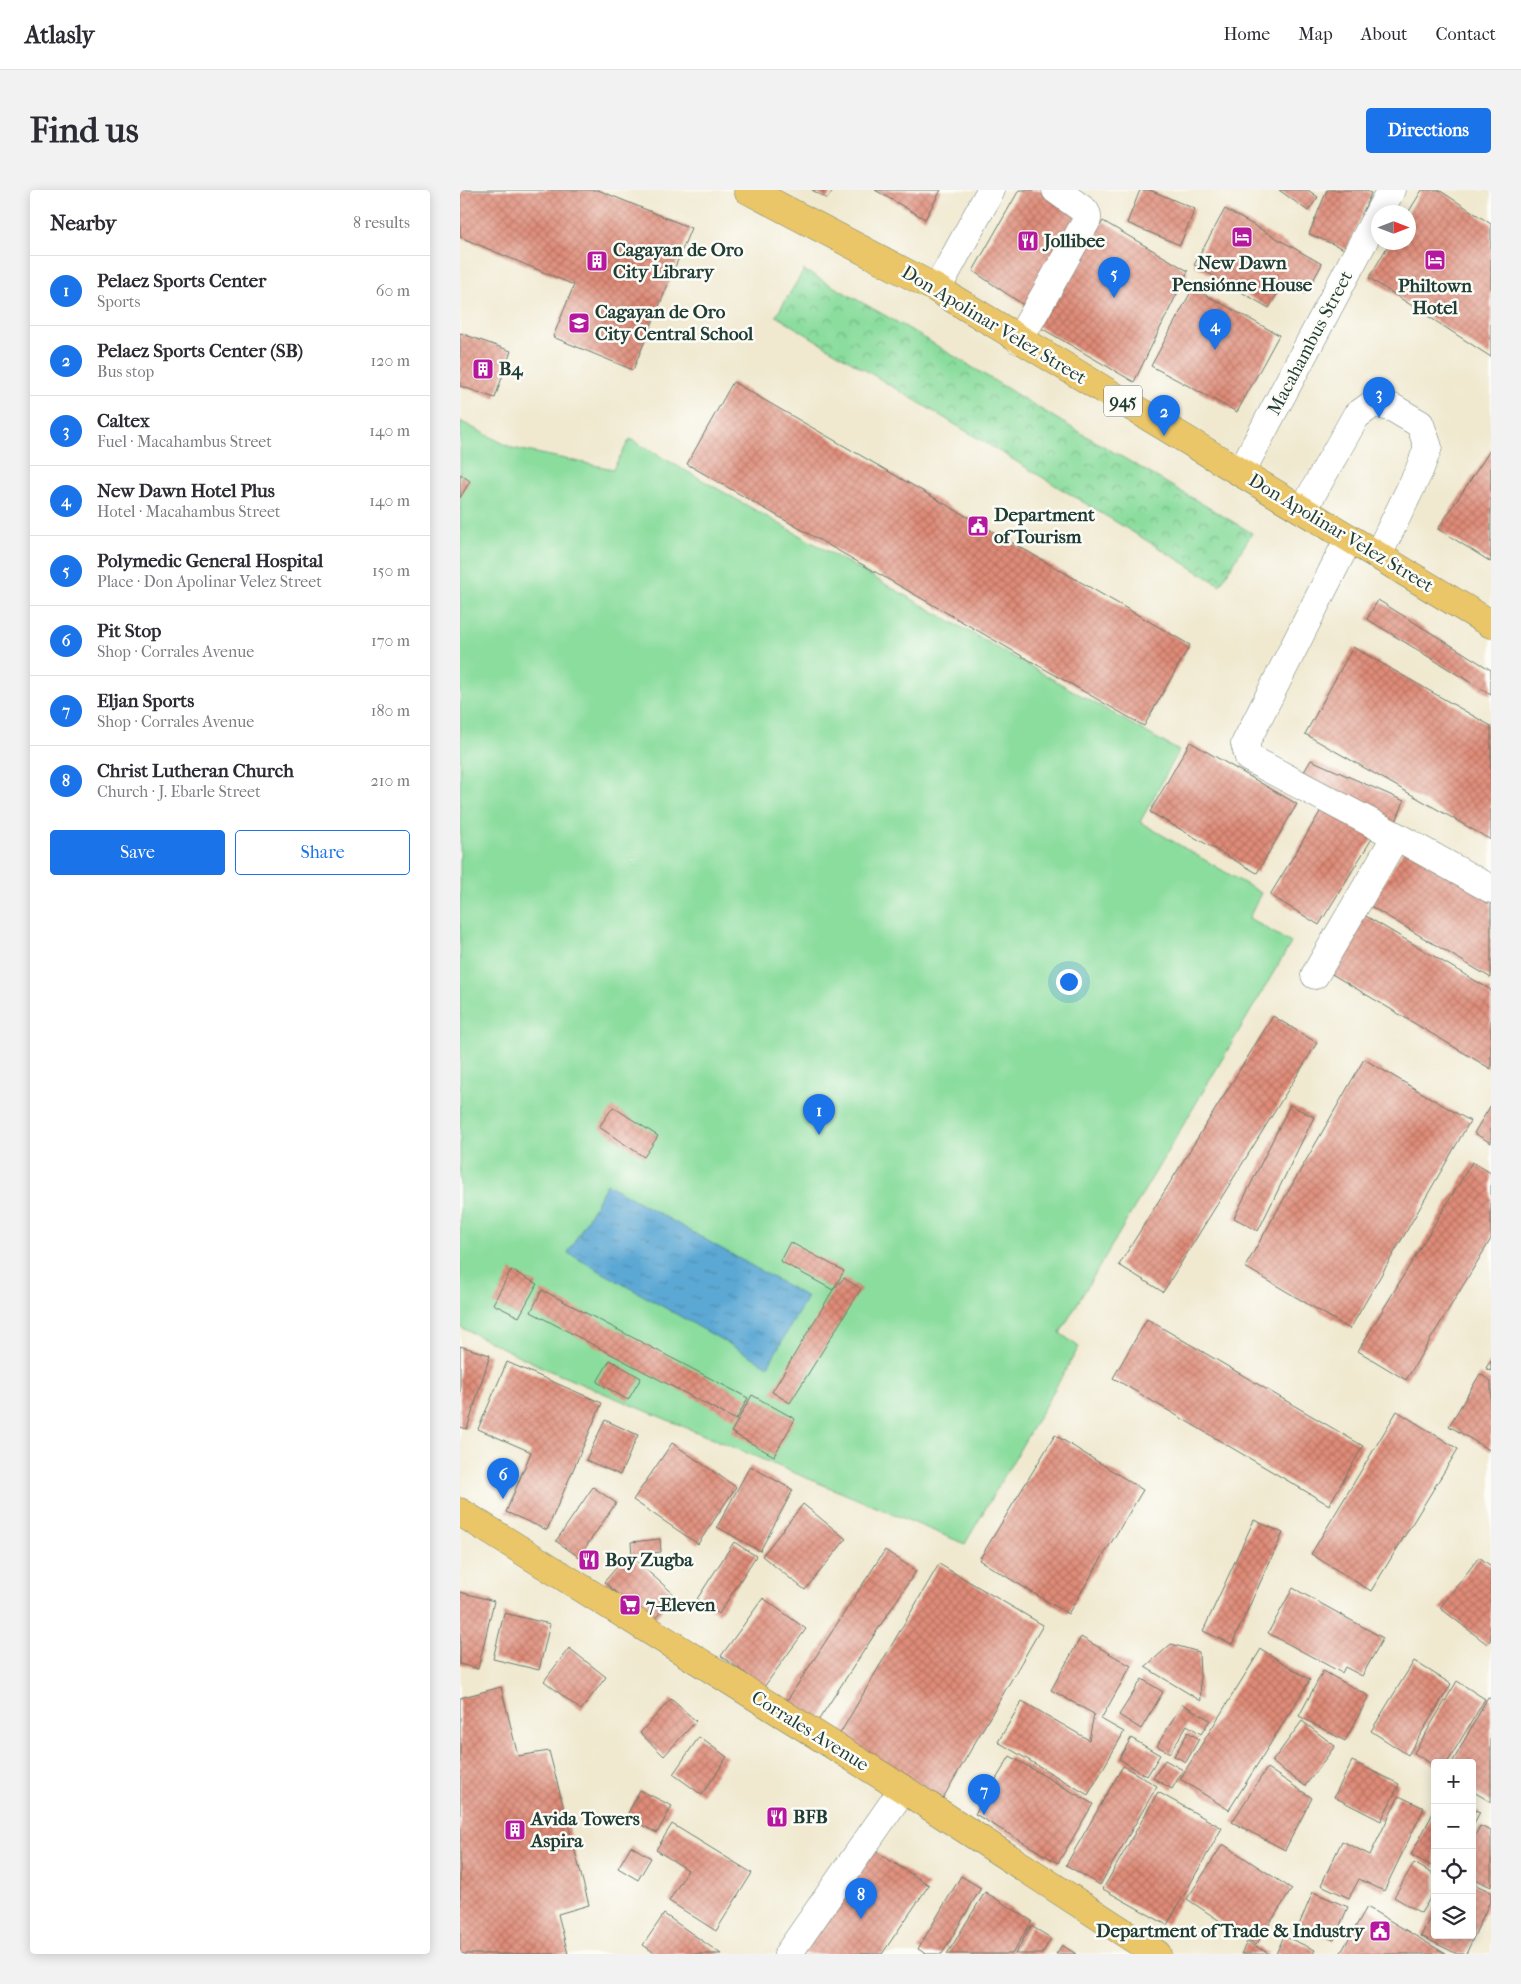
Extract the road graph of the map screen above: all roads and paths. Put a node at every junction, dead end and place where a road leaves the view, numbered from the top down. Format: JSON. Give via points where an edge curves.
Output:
{"nodes":[{"id":1,"x":748,"y":190,"type":"edge"},
{"id":2,"x":991,"y":190,"type":"edge"},
{"id":3,"x":1056,"y":190,"type":"edge"},
{"id":4,"x":1391,"y":190,"type":"edge"},
{"id":5,"x":1383,"y":205,"type":"edge"},
{"id":6,"x":1371,"y":228,"type":"edge"},
{"id":7,"x":937,"y":289,"type":"junction"},
{"id":8,"x":1019,"y":340,"type":"junction"},
{"id":9,"x":1241,"y":472,"type":"junction"},
{"id":10,"x":1303,"y":510,"type":"junction"},
{"id":11,"x":1349,"y":538,"type":"junction"},
{"id":12,"x":1378,"y":555,"type":"junction"},
{"id":13,"x":1491,"y":624,"type":"edge"},
{"id":14,"x":1396,"y":836,"type":"junction"},
{"id":15,"x":1491,"y":889,"type":"edge"},
{"id":16,"x":1315,"y":975,"type":"dead end"},
{"id":17,"x":462,"y":1519,"type":"edge"},
{"id":18,"x":903,"y":1789,"type":"junction"},
{"id":19,"x":1147,"y":1951,"type":"edge"},
{"id":20,"x":788,"y":1954,"type":"edge"}],
"edges":[{"from":1,"to":7,"type":"main road","name":"Don Apolinar Velez Street","number":"945"},
{"from":2,"to":7,"type":"street"},
{"from":3,"to":8,"type":"street","via":[[1084,211],[1087,220]]},
{"from":4,"to":5,"type":"street","name":"Macahambus Street"},
{"from":6,"to":9,"type":"street","name":"Macahambus Street"},
{"from":7,"to":8,"type":"main road","name":"Don Apolinar Velez Street","number":"945"},
{"from":8,"to":9,"type":"main road","name":"Don Apolinar Velez Street","number":"945"},
{"from":9,"to":10,"type":"main road","name":"Don Apolinar Velez Street","number":"945"},
{"from":10,"to":11,"type":"main road","name":"Don Apolinar Velez Street","number":"945"},
{"from":10,"to":12,"type":"street","via":[[1356,416],[1374,403],[1393,408],[1420,424],[1428,447]]},
{"from":11,"to":12,"type":"main road","name":"Don Apolinar Velez Street","number":"945"},
{"from":11,"to":14,"type":"street","via":[[1245,744],[1249,758]]},
{"from":12,"to":13,"type":"main road","name":"Don Apolinar Velez Street","number":"945"},
{"from":14,"to":15,"type":"street"},
{"from":14,"to":16,"type":"street"},
{"from":17,"to":18,"type":"main road","name":"Corrales Avenue"},
{"from":18,"to":19,"type":"main road","name":"Corrales Avenue"},
{"from":18,"to":20,"type":"street"}]}
